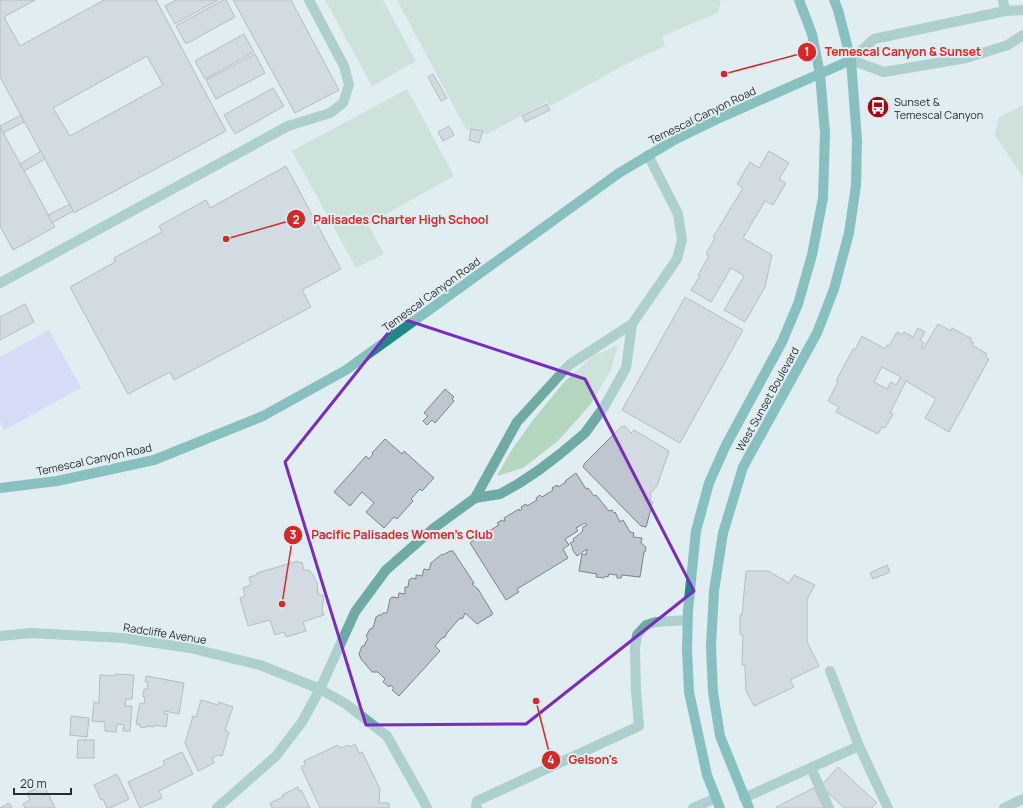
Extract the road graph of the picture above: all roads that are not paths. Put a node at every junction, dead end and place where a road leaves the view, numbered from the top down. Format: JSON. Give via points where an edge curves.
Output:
{"nodes":[{"id":1,"x":309,"y":0,"type":"edge"},
{"id":2,"x":799,"y":0,"type":"edge"},
{"id":3,"x":834,"y":0,"type":"edge"},
{"id":4,"x":1003,"y":0,"type":"edge"},
{"id":5,"x":1023,"y":10,"type":"edge"},
{"id":6,"x":1004,"y":11,"type":"junction"},
{"id":7,"x":1023,"y":35,"type":"edge"},
{"id":8,"x":851,"y":60,"type":"junction"},
{"id":9,"x":820,"y":74,"type":"junction"},
{"id":10,"x":648,"y":155,"type":"junction"},
{"id":11,"x":0,"y":283,"type":"edge"},
{"id":12,"x":632,"y":324,"type":"junction"},
{"id":13,"x":0,"y":488,"type":"edge"},
{"id":14,"x":476,"y":498,"type":"junction"},
{"id":15,"x":687,"y":620,"type":"junction"},
{"id":16,"x":0,"y":636,"type":"edge"},
{"id":17,"x":830,"y":671,"type":"dead end"},
{"id":18,"x":320,"y":689,"type":"junction"},
{"id":19,"x":859,"y":746,"type":"junction"},
{"id":20,"x":811,"y":768,"type":"junction"},
{"id":21,"x":716,"y":798,"type":"junction"},
{"id":22,"x":744,"y":798,"type":"junction"},
{"id":23,"x":1023,"y":799,"type":"edge"},
{"id":24,"x":217,"y":808,"type":"edge"},
{"id":25,"x":427,"y":808,"type":"edge"},
{"id":26,"x":477,"y":808,"type":"edge"},
{"id":27,"x":693,"y":808,"type":"edge"},
{"id":28,"x":720,"y":808,"type":"edge"},
{"id":29,"x":749,"y":808,"type":"edge"},
{"id":30,"x":829,"y":808,"type":"edge"},
{"id":31,"x":888,"y":808,"type":"edge"},
{"id":32,"x":1004,"y":808,"type":"edge"}],
"edges":[{"from":1,"to":11,"type":"street","via":[[344,66],[349,85],[343,103],[330,113],[288,126]]},
{"from":2,"to":9,"type":"main road","name":"West Sunset Boulevard","via":[[812,34]]},
{"from":3,"to":8,"type":"main road","name":"West Sunset Boulevard"},
{"from":4,"to":6,"type":"street"},
{"from":5,"to":6,"type":"street","name":"Temescal Canyon Road"},
{"from":6,"to":8,"type":"street","name":"Temescal Canyon Road","via":[[874,38]]},
{"from":7,"to":8,"type":"street","via":[[1008,45],[966,58],[884,72]]},
{"from":8,"to":9,"type":"main road","name":"Temescal Canyon Road"},
{"from":8,"to":22,"type":"main road","name":"West Sunset Boulevard","via":[[857,140],[856,185],[849,232],[834,288],[817,333],[743,468],[723,533],[714,591],[711,646],[713,692],[720,736]]},
{"from":9,"to":10,"type":"main road","name":"Temescal Canyon Road","via":[[715,120]]},
{"from":9,"to":15,"type":"main road","name":"West Sunset Boulevard","via":[[825,133],[823,198],[812,255],[798,304],[782,342],[726,445],[709,483],[696,531]]},
{"from":10,"to":12,"type":"street","via":[[678,214],[682,240],[677,260]]},
{"from":10,"to":13,"type":"main road","name":"Temescal Canyon Road","via":[[346,370],[263,416],[154,460],[57,482]]},
{"from":12,"to":14,"type":"street","via":[[569,365],[518,422]]},
{"from":12,"to":14,"type":"street","via":[[626,368],[604,407],[584,433],[539,470],[512,487],[500,494]]},
{"from":14,"to":18,"type":"street","via":[[434,528],[386,570],[355,612]]},
{"from":15,"to":21,"type":"main road","name":"West Sunset Boulevard","via":[[689,692],[706,775]]},
{"from":15,"to":26,"type":"street","via":[[656,622],[646,625],[637,635],[635,648],[639,726],[477,801]]},
{"from":16,"to":18,"type":"street","name":"Radcliffe Avenue","via":[[31,633],[123,638],[190,648],[260,665]]},
{"from":17,"to":19,"type":"street"},
{"from":18,"to":24,"type":"street","via":[[302,722],[276,756]]},
{"from":18,"to":25,"type":"street","name":"Radcliffe Avenue","via":[[346,704],[387,736]]},
{"from":19,"to":20,"type":"street"},
{"from":19,"to":31,"type":"street"},
{"from":20,"to":22,"type":"street"},
{"from":20,"to":30,"type":"street"},
{"from":21,"to":27,"type":"street"},
{"from":21,"to":28,"type":"main road","name":"West Sunset Boulevard"},
{"from":22,"to":29,"type":"main road","name":"West Sunset Boulevard"},
{"from":23,"to":32,"type":"street"}]}
